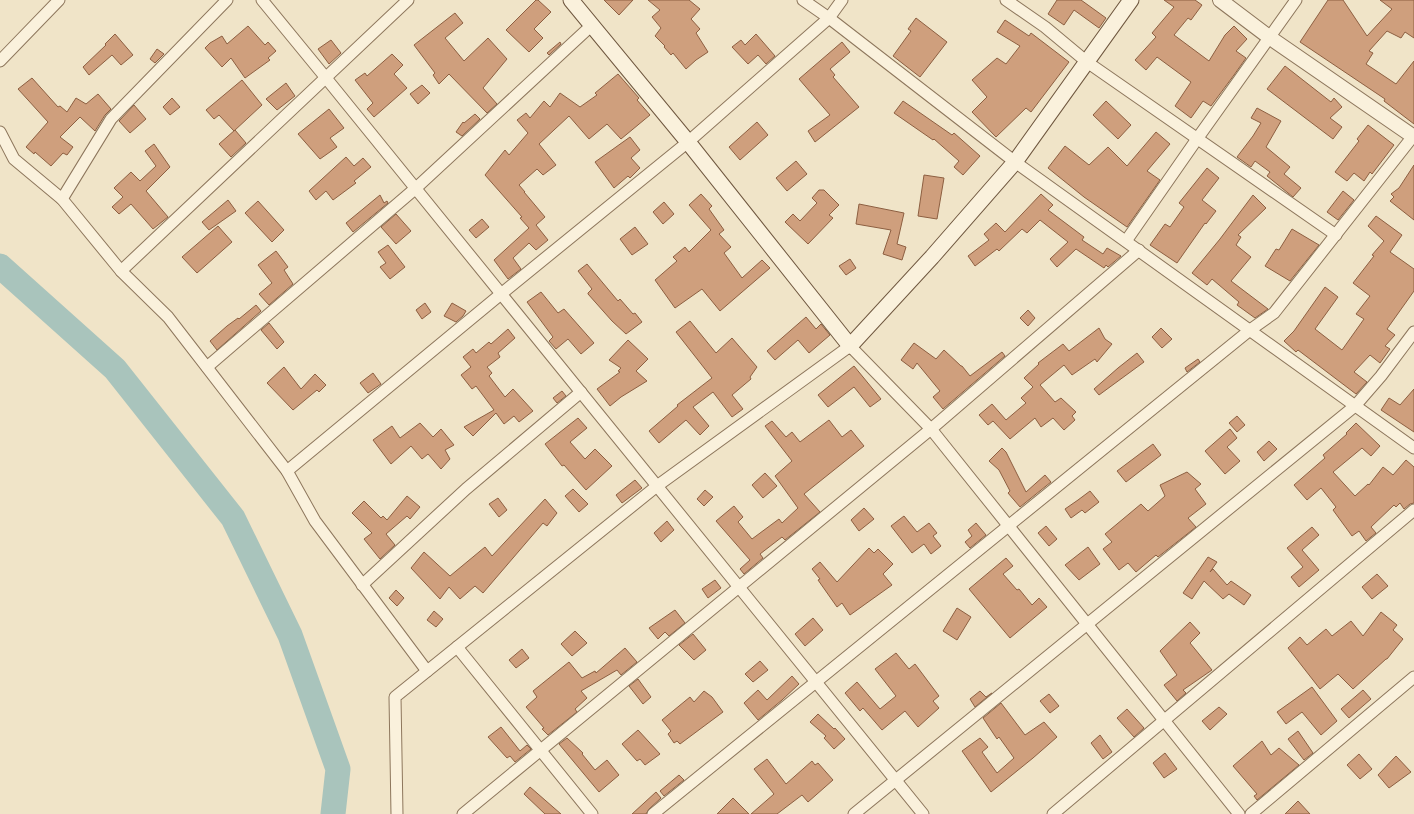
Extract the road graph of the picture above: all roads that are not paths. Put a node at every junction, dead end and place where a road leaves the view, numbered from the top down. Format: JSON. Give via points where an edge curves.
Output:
{"nodes":[{"id":1,"x":60,"y":0,"type":"edge"},
{"id":2,"x":227,"y":0,"type":"edge"},
{"id":3,"x":262,"y":0,"type":"edge"},
{"id":4,"x":408,"y":0,"type":"edge"},
{"id":5,"x":571,"y":0,"type":"edge"},
{"id":6,"x":803,"y":0,"type":"edge"},
{"id":7,"x":842,"y":0,"type":"edge"},
{"id":8,"x":1006,"y":0,"type":"edge"},
{"id":9,"x":1131,"y":0,"type":"edge"},
{"id":10,"x":1220,"y":0,"type":"edge"},
{"id":11,"x":1296,"y":0,"type":"edge"},
{"id":12,"x":829,"y":18,"type":"junction"},
{"id":13,"x":592,"y":25,"type":"junction"},
{"id":14,"x":1269,"y":37,"type":"junction"},
{"id":15,"x":0,"y":60,"type":"edge"},
{"id":16,"x":1087,"y":62,"type":"junction"},
{"id":17,"x":326,"y":78,"type":"junction"},
{"id":18,"x":0,"y":132,"type":"edge"},
{"id":19,"x":1414,"y":136,"type":"edge"},
{"id":20,"x":1197,"y":139,"type":"junction"},
{"id":21,"x":688,"y":142,"type":"junction"},
{"id":22,"x":1015,"y":162,"type":"junction"},
{"id":23,"x":416,"y":188,"type":"junction"},
{"id":24,"x":62,"y":199,"type":"junction"},
{"id":25,"x":1336,"y":235,"type":"junction"},
{"id":26,"x":1126,"y":241,"type":"junction"},
{"id":27,"x":1139,"y":250,"type":"junction"},
{"id":28,"x":121,"y":271,"type":"junction"},
{"id":29,"x":501,"y":294,"type":"junction"},
{"id":30,"x":1250,"y":330,"type":"junction"},
{"id":31,"x":1414,"y":332,"type":"edge"},
{"id":32,"x":850,"y":346,"type":"junction"},
{"id":33,"x":207,"y":367,"type":"junction"},
{"id":34,"x":581,"y":392,"type":"junction"},
{"id":35,"x":1355,"y":406,"type":"junction"},
{"id":36,"x":931,"y":429,"type":"junction"},
{"id":37,"x":1414,"y":448,"type":"edge"},
{"id":38,"x":287,"y":471,"type":"junction"},
{"id":39,"x":657,"y":486,"type":"junction"},
{"id":40,"x":1414,"y":510,"type":"edge"},
{"id":41,"x":1008,"y":526,"type":"junction"},
{"id":42,"x":362,"y":585,"type":"junction"},
{"id":43,"x":739,"y":587,"type":"junction"},
{"id":44,"x":1086,"y":624,"type":"junction"},
{"id":45,"x":458,"y":647,"type":"junction"},
{"id":46,"x":427,"y":671,"type":"junction"},
{"id":47,"x":1414,"y":677,"type":"edge"},
{"id":48,"x":816,"y":682,"type":"junction"},
{"id":49,"x":1164,"y":721,"type":"junction"},
{"id":50,"x":540,"y":749,"type":"junction"},
{"id":51,"x":896,"y":781,"type":"junction"},
{"id":52,"x":397,"y":814,"type":"edge"},
{"id":53,"x":463,"y":814,"type":"edge"},
{"id":54,"x":592,"y":814,"type":"edge"},
{"id":55,"x":653,"y":814,"type":"edge"},
{"id":56,"x":854,"y":814,"type":"edge"},
{"id":57,"x":922,"y":814,"type":"edge"},
{"id":58,"x":1053,"y":814,"type":"edge"},
{"id":59,"x":1239,"y":814,"type":"edge"},
{"id":60,"x":1250,"y":814,"type":"edge"}],
"edges":[{"from":1,"to":15,"type":"street"},
{"from":2,"to":24,"type":"street","via":[[111,119]]},
{"from":3,"to":17,"type":"street"},
{"from":4,"to":17,"type":"street"},
{"from":5,"to":13,"type":"main road"},
{"from":6,"to":12,"type":"street"},
{"from":7,"to":12,"type":"street"},
{"from":8,"to":16,"type":"street","via":[[1046,27]]},
{"from":9,"to":16,"type":"main road"},
{"from":10,"to":14,"type":"street"},
{"from":11,"to":14,"type":"street"},
{"from":12,"to":21,"type":"street"},
{"from":12,"to":22,"type":"street"},
{"from":13,"to":21,"type":"main road"},
{"from":13,"to":23,"type":"street"},
{"from":14,"to":19,"type":"street"},
{"from":14,"to":20,"type":"street"},
{"from":16,"to":20,"type":"street"},
{"from":16,"to":22,"type":"main road"},
{"from":17,"to":23,"type":"street"},
{"from":17,"to":28,"type":"street"},
{"from":18,"to":24,"type":"street","via":[[14,159]]},
{"from":19,"to":25,"type":"street"},
{"from":20,"to":25,"type":"street"},
{"from":20,"to":26,"type":"street"},
{"from":21,"to":29,"type":"street"},
{"from":21,"to":32,"type":"main road"},
{"from":22,"to":26,"type":"street"},
{"from":22,"to":32,"type":"main road"},
{"from":23,"to":29,"type":"street"},
{"from":23,"to":33,"type":"street"},
{"from":24,"to":28,"type":"street"},
{"from":25,"to":30,"type":"street","via":[[1274,313]]},
{"from":26,"to":27,"type":"street"},
{"from":27,"to":30,"type":"street"},
{"from":27,"to":36,"type":"street"},
{"from":28,"to":33,"type":"street","via":[[168,317]]},
{"from":29,"to":34,"type":"street"},
{"from":29,"to":38,"type":"street"},
{"from":30,"to":35,"type":"street"},
{"from":30,"to":41,"type":"street"},
{"from":31,"to":35,"type":"street"},
{"from":32,"to":36,"type":"street"},
{"from":32,"to":39,"type":"street"},
{"from":33,"to":38,"type":"street"},
{"from":34,"to":39,"type":"street"},
{"from":34,"to":42,"type":"street","via":[[466,489]]},
{"from":35,"to":37,"type":"street"},
{"from":35,"to":44,"type":"street"},
{"from":36,"to":41,"type":"street"},
{"from":36,"to":43,"type":"street"},
{"from":38,"to":42,"type":"street","via":[[315,521]]},
{"from":39,"to":43,"type":"street"},
{"from":39,"to":45,"type":"street"},
{"from":40,"to":49,"type":"street"},
{"from":41,"to":44,"type":"street"},
{"from":41,"to":48,"type":"street"},
{"from":42,"to":46,"type":"street"},
{"from":43,"to":48,"type":"street"},
{"from":43,"to":50,"type":"street"},
{"from":44,"to":49,"type":"street"},
{"from":44,"to":51,"type":"street"},
{"from":45,"to":46,"type":"street"},
{"from":45,"to":50,"type":"street"},
{"from":46,"to":52,"type":"street","via":[[395,697]]},
{"from":47,"to":60,"type":"street"},
{"from":48,"to":51,"type":"street"},
{"from":48,"to":55,"type":"street"},
{"from":49,"to":58,"type":"street"},
{"from":49,"to":59,"type":"street"},
{"from":50,"to":53,"type":"street"},
{"from":50,"to":54,"type":"street"},
{"from":51,"to":56,"type":"street"},
{"from":51,"to":57,"type":"street"}]}
